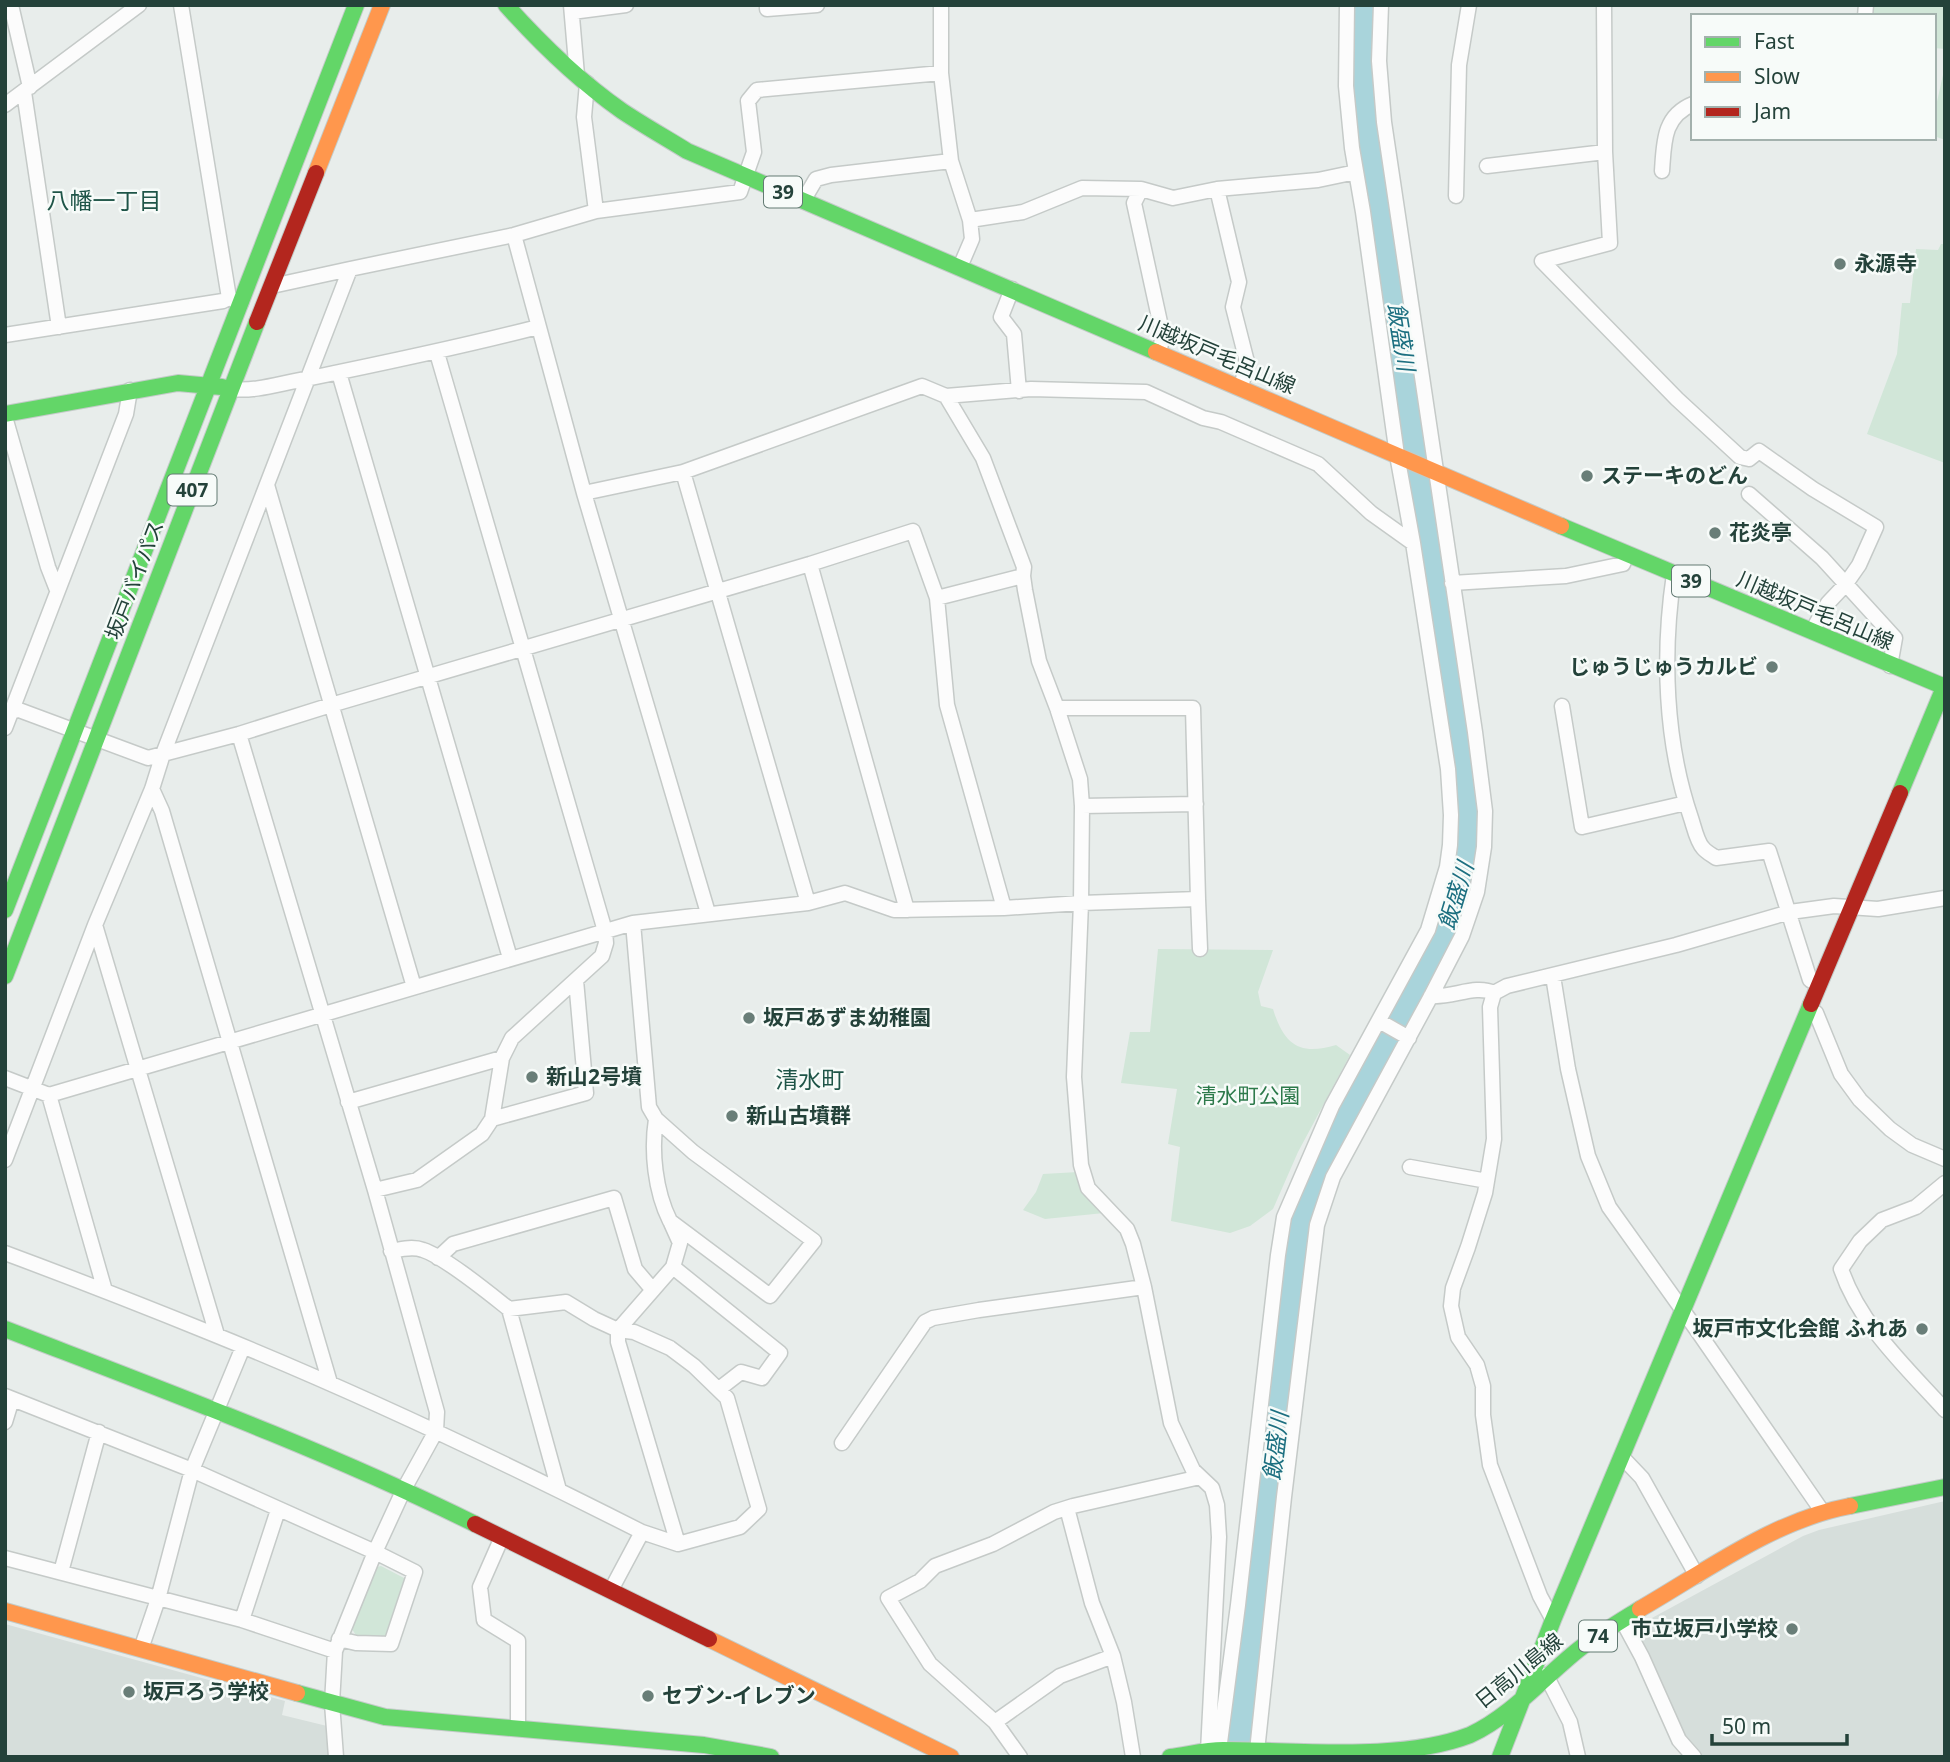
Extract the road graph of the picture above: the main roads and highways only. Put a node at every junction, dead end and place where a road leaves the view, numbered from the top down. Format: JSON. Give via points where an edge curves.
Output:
{"nodes":[{"id":1,"x":356,"y":5,"type":"edge"},
{"id":2,"x":382,"y":5,"type":"edge"},
{"id":3,"x":506,"y":5,"type":"edge"},
{"id":4,"x":209,"y":384,"type":"junction"},
{"id":5,"x":231,"y":389,"type":"junction"},
{"id":6,"x":5,"y":415,"type":"edge"},
{"id":7,"x":1945,"y":686,"type":"edge"},
{"id":8,"x":5,"y":910,"type":"edge"},
{"id":9,"x":5,"y":976,"type":"edge"},
{"id":10,"x":5,"y":1329,"type":"edge"},
{"id":11,"x":1945,"y":1487,"type":"edge"},
{"id":12,"x":5,"y":1611,"type":"edge"},
{"id":13,"x":1525,"y":1694,"type":"junction"},
{"id":14,"x":1259,"y":1752,"type":"edge"},
{"id":15,"x":771,"y":1757,"type":"edge"},
{"id":16,"x":951,"y":1757,"type":"edge"},
{"id":17,"x":1170,"y":1757,"type":"edge"},
{"id":18,"x":1500,"y":1757,"type":"edge"}],
"edges":[{"from":1,"to":4,"type":"main road","name":"坂戸バイパス","number":"407","via":[[235,301]]},
{"from":2,"to":5,"type":"main road","name":"坂戸バイパス","number":"407"},
{"from":3,"to":7,"type":"main road","name":"川越坂戸毛呂山線","number":"39","via":[[542,45],[582,79],[622,111],[687,150]]},
{"from":4,"to":5,"type":"main road"},
{"from":4,"to":6,"type":"main road","via":[[130,390]]},
{"from":4,"to":8,"type":"main road","name":"坂戸バイパス","number":"407"},
{"from":5,"to":9,"type":"main road","name":"坂戸バイパス","number":"407"},
{"from":7,"to":13,"type":"main road"},
{"from":10,"to":16,"type":"main road","via":[[404,1489]]},
{"from":11,"to":13,"type":"main road","name":"日高川島線","number":"74","via":[[1822,1511],[1783,1526],[1622,1620]]},
{"from":12,"to":15,"type":"main road","via":[[385,1717],[704,1745]]},
{"from":13,"to":14,"type":"main road","name":"日高川島線","number":"74","via":[[1479,1730],[1430,1748],[1381,1754]]},
{"from":13,"to":18,"type":"main road"},
{"from":14,"to":17,"type":"main road","name":"日高川島線","number":"74","via":[[1218,1750]]}]}
